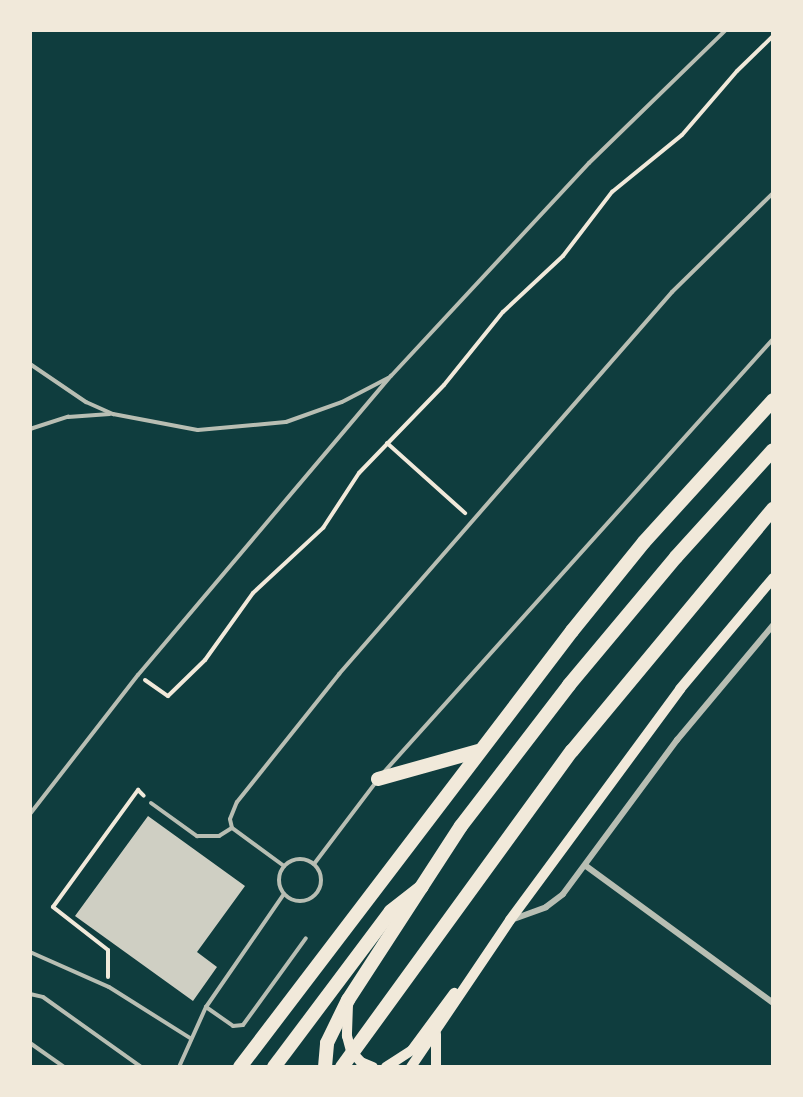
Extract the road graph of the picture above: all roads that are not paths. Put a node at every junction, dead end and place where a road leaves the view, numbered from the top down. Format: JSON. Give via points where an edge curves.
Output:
{"nodes":[{"id":1,"x":726,"y":30,"type":"edge"},
{"id":2,"x":773,"y":193,"type":"edge"},
{"id":3,"x":773,"y":339,"type":"edge"},
{"id":4,"x":30,"y":364,"type":"edge"},
{"id":5,"x":391,"y":376,"type":"junction"},
{"id":6,"x":773,"y":400,"type":"edge"},
{"id":7,"x":113,"y":414,"type":"junction"},
{"id":8,"x":30,"y":429,"type":"edge"},
{"id":9,"x":773,"y":450,"type":"edge"},
{"id":10,"x":773,"y":509,"type":"edge"},
{"id":11,"x":773,"y":578,"type":"edge"},
{"id":12,"x":773,"y":625,"type":"edge"},
{"id":13,"x":478,"y":752,"type":"junction"},
{"id":14,"x":378,"y":779,"type":"junction"},
{"id":15,"x":151,"y":803,"type":"road end"},
{"id":16,"x":30,"y":814,"type":"edge"},
{"id":17,"x":232,"y":828,"type":"junction"},
{"id":18,"x":314,"y":864,"type":"junction"},
{"id":19,"x":284,"y":866,"type":"junction"},
{"id":20,"x":586,"y":866,"type":"junction"},
{"id":21,"x":424,"y":885,"type":"junction"},
{"id":22,"x":284,"y":894,"type":"junction"},
{"id":23,"x":510,"y":920,"type":"junction"},
{"id":24,"x":306,"y":938,"type":"dead end"},
{"id":25,"x":30,"y":952,"type":"edge"},
{"id":26,"x":471,"y":976,"type":"junction"},
{"id":27,"x":30,"y":994,"type":"edge"},
{"id":28,"x":348,"y":1000,"type":"junction"},
{"id":29,"x":773,"y":1003,"type":"edge"},
{"id":30,"x":206,"y":1007,"type":"junction"},
{"id":31,"x":436,"y":1034,"type":"junction"},
{"id":32,"x":190,"y":1038,"type":"junction"},
{"id":33,"x":30,"y":1043,"type":"edge"},
{"id":34,"x":64,"y":1067,"type":"edge"},
{"id":35,"x":141,"y":1067,"type":"edge"},
{"id":36,"x":179,"y":1067,"type":"edge"},
{"id":37,"x":240,"y":1067,"type":"edge"},
{"id":38,"x":274,"y":1067,"type":"edge"},
{"id":39,"x":325,"y":1067,"type":"edge"},
{"id":40,"x":342,"y":1067,"type":"edge"},
{"id":41,"x":374,"y":1067,"type":"edge"},
{"id":42,"x":386,"y":1067,"type":"edge"},
{"id":43,"x":411,"y":1067,"type":"edge"},
{"id":44,"x":436,"y":1067,"type":"edge"}],
"edges":[{"from":1,"to":5,"type":"lane","via":[[589,163]]},
{"from":2,"to":17,"type":"lane","via":[[672,292],[287,736],[232,810]]},
{"from":3,"to":14,"type":"lane"},
{"from":4,"to":7,"type":"lane","via":[[86,402]]},
{"from":5,"to":7,"type":"lane","via":[[315,414],[257,428],[188,429]]},
{"from":5,"to":16,"type":"lane","via":[[138,675]]},
{"from":6,"to":13,"type":"highway","via":[[644,542]]},
{"from":7,"to":8,"type":"lane","via":[[68,417]]},
{"from":9,"to":21,"type":"highway","via":[[676,557],[569,685],[461,826]]},
{"from":10,"to":40,"type":"highway","via":[[572,751]]},
{"from":11,"to":23,"type":"main road","via":[[680,689]]},
{"from":12,"to":20,"type":"street","via":[[677,740]]},
{"from":13,"to":14,"type":"highway"},
{"from":13,"to":37,"type":"highway"},
{"from":14,"to":18,"type":"lane"},
{"from":15,"to":17,"type":"lane","via":[[196,836],[219,836]]},
{"from":17,"to":19,"type":"lane"},
{"from":18,"to":19,"type":"lane","via":[[302,859]]},
{"from":18,"to":22,"type":"lane","via":[[321,877],[315,896],[295,901]]},
{"from":19,"to":22,"type":"lane","via":[[278,880]]},
{"from":20,"to":23,"type":"street","via":[[555,901]]},
{"from":20,"to":29,"type":"street"},
{"from":21,"to":28,"type":"highway"},
{"from":21,"to":38,"type":"highway","via":[[391,911]]},
{"from":22,"to":30,"type":"lane"},
{"from":23,"to":26,"type":"main road"},
{"from":24,"to":30,"type":"lane","via":[[243,1025],[233,1026]]},
{"from":25,"to":32,"type":"lane","via":[[109,987]]},
{"from":26,"to":31,"type":"main road"},
{"from":26,"to":42,"type":"main road","via":[[412,1050]]},
{"from":27,"to":35,"type":"lane","via":[[43,997]]},
{"from":28,"to":39,"type":"highway","via":[[327,1043]]},
{"from":28,"to":41,"type":"main road","via":[[346,1036],[351,1051],[361,1062]]},
{"from":30,"to":32,"type":"lane"},
{"from":31,"to":43,"type":"main road"},
{"from":31,"to":44,"type":"main road"},
{"from":32,"to":36,"type":"lane"},
{"from":33,"to":34,"type":"lane"}]}
